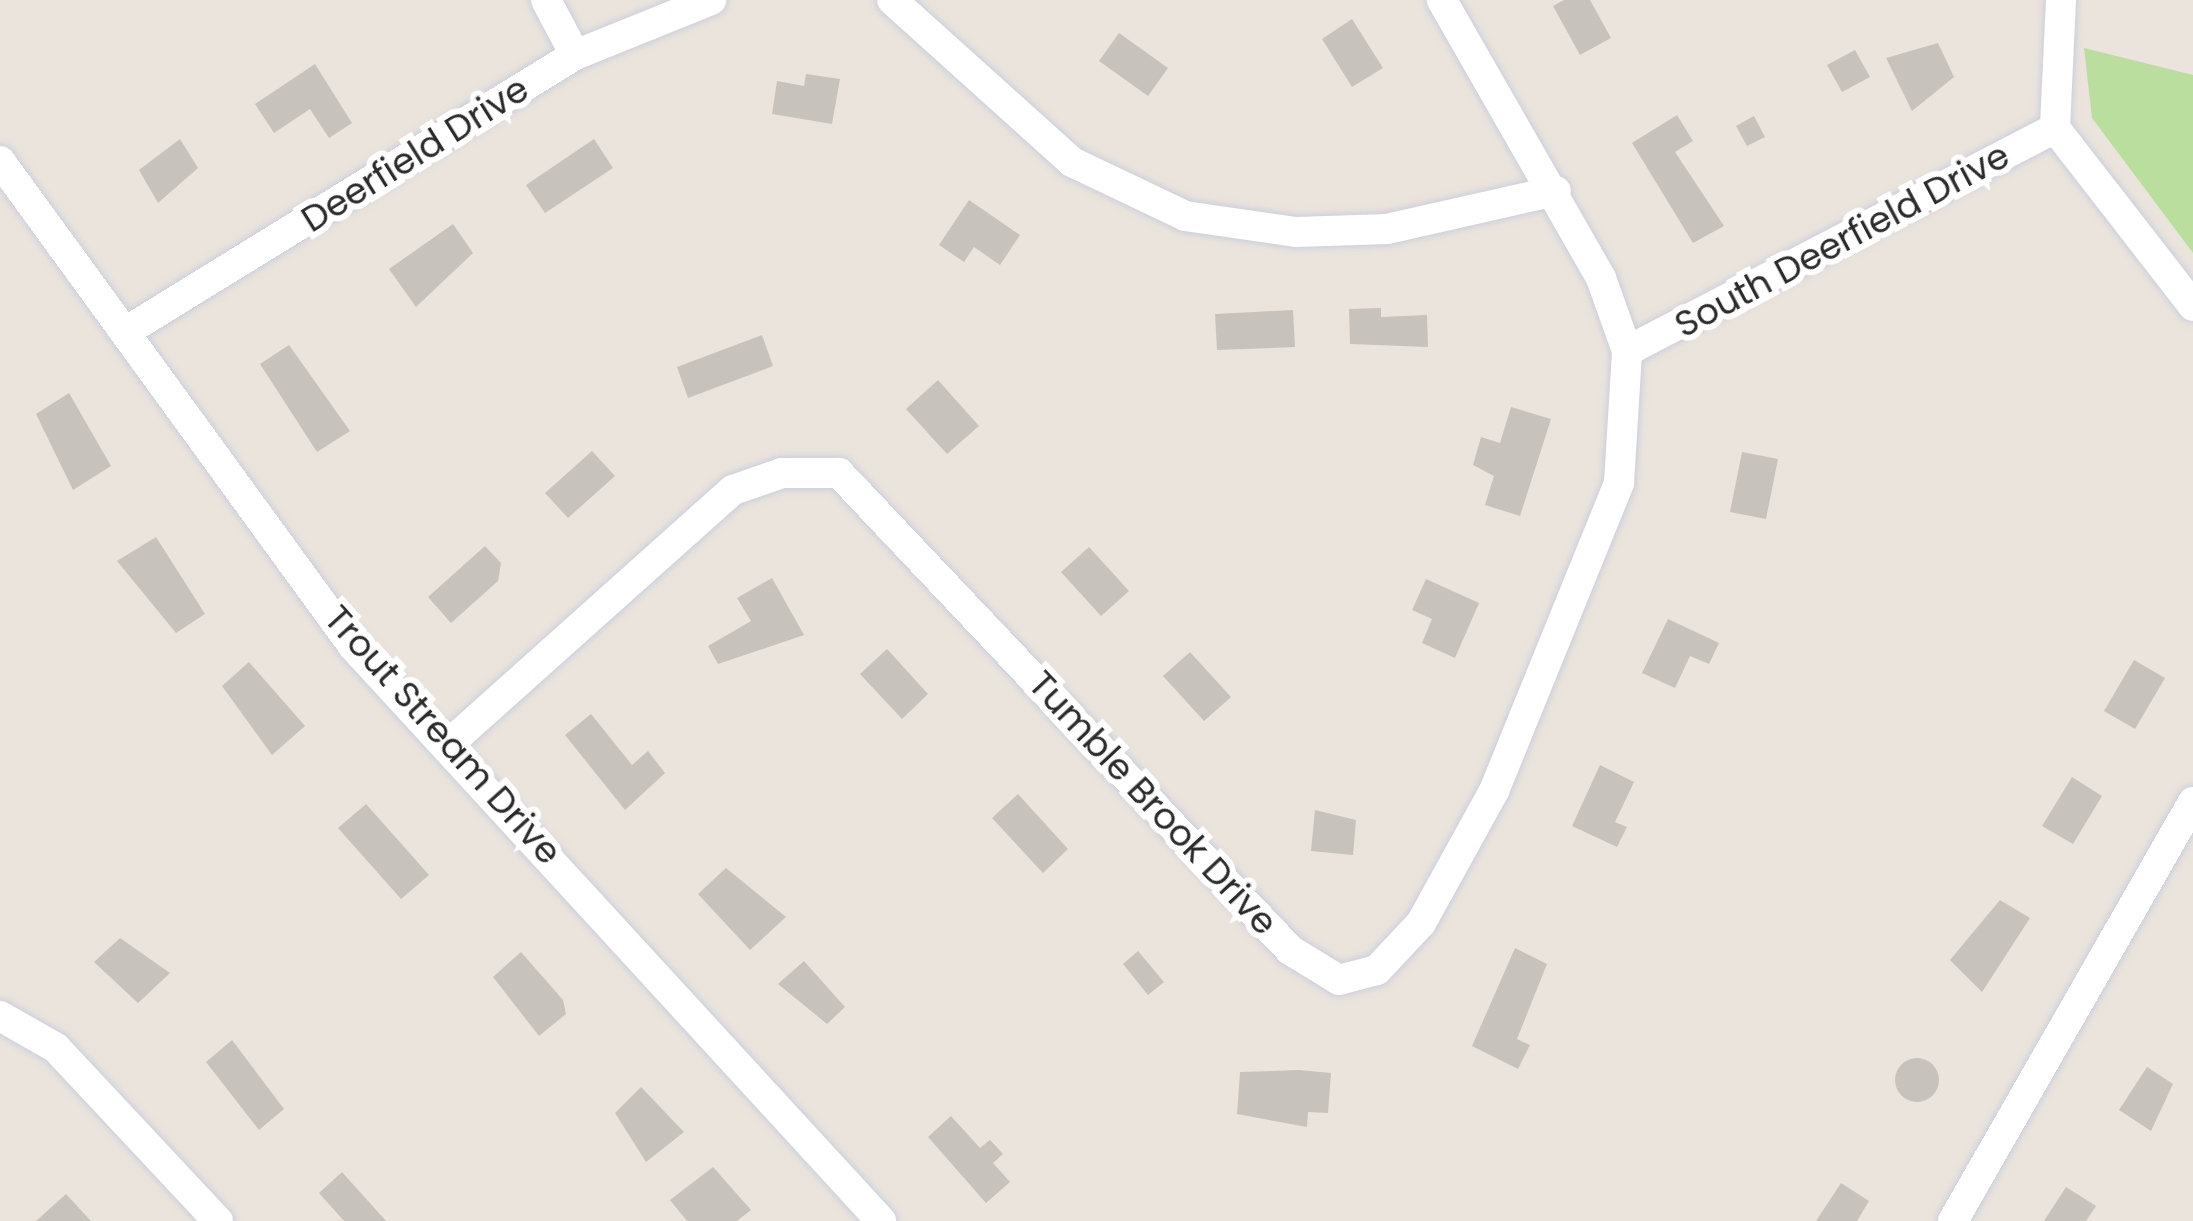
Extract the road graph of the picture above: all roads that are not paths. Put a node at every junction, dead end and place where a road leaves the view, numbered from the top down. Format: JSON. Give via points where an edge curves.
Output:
{"nodes":[{"id":1,"x":546,"y":0,"type":"edge"},
{"id":2,"x":711,"y":0,"type":"edge"},
{"id":3,"x":892,"y":0,"type":"edge"},
{"id":4,"x":1442,"y":0,"type":"edge"},
{"id":5,"x":2061,"y":0,"type":"edge"},
{"id":6,"x":575,"y":55,"type":"junction"},
{"id":7,"x":2056,"y":128,"type":"junction"},
{"id":8,"x":0,"y":161,"type":"edge"},
{"id":9,"x":1556,"y":191,"type":"junction"},
{"id":10,"x":2193,"y":306,"type":"edge"},
{"id":11,"x":130,"y":329,"type":"junction"},
{"id":12,"x":1627,"y":351,"type":"junction"},
{"id":13,"x":451,"y":742,"type":"junction"},
{"id":14,"x":2193,"y":802,"type":"edge"},
{"id":15,"x":0,"y":1016,"type":"edge"},
{"id":16,"x":218,"y":1221,"type":"edge"},
{"id":17,"x":881,"y":1221,"type":"edge"},
{"id":18,"x":1953,"y":1221,"type":"edge"}],
"edges":[{"from":1,"to":6,"type":"street"},
{"from":2,"to":6,"type":"street","name":"Deerfield Drive"},
{"from":3,"to":9,"type":"street","via":[[1072,162],[1185,216],[1296,232],[1388,229]]},
{"from":4,"to":9,"type":"street","name":"Tumble Brook Drive"},
{"from":5,"to":7,"type":"street"},
{"from":6,"to":11,"type":"street","name":"Deerfield Drive"},
{"from":7,"to":10,"type":"street"},
{"from":7,"to":12,"type":"street","name":"South Deerfield Drive"},
{"from":8,"to":11,"type":"street","name":"Trout Stream Drive"},
{"from":9,"to":12,"type":"street","name":"Tumble Brook Drive"},
{"from":11,"to":13,"type":"street","name":"Trout Stream Drive","via":[[353,646]]},
{"from":12,"to":13,"type":"street","name":"Tumble Brook Drive","via":[[1619,483],[1597,554],[1494,791],[1420,923],[1377,970],[1339,980],[1290,950],[839,472],[782,472],[733,490]]},
{"from":13,"to":17,"type":"street","name":"Trout Stream Drive"},
{"from":14,"to":18,"type":"street"},
{"from":15,"to":16,"type":"street","via":[[56,1048]]}]}
